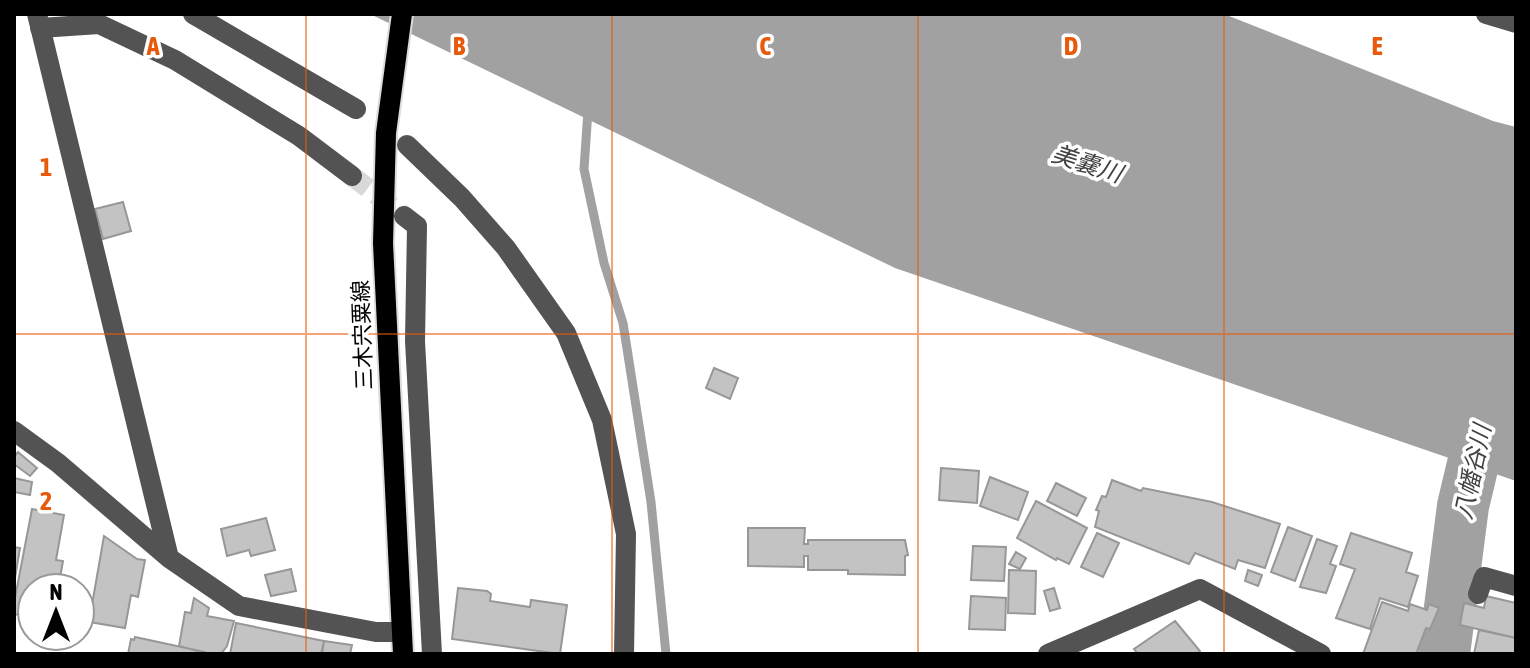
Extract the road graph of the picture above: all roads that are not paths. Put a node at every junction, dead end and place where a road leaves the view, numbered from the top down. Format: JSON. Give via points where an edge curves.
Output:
{"nodes":[{"id":1,"x":193,"y":14,"type":"edge"},
{"id":2,"x":402,"y":14,"type":"edge"},
{"id":3,"x":1486,"y":14,"type":"edge"},
{"id":4,"x":38,"y":21,"type":"edge"},
{"id":5,"x":1516,"y":23,"type":"edge"},
{"id":6,"x":356,"y":109,"type":"dead end"},
{"id":7,"x":407,"y":145,"type":"dead end"},
{"id":8,"x":352,"y":176,"type":"tunnel mouth"},
{"id":9,"x":404,"y":216,"type":"tunnel mouth"},
{"id":10,"x":14,"y":431,"type":"edge"},
{"id":11,"x":169,"y":558,"type":"junction"},
{"id":12,"x":1516,"y":586,"type":"edge"},
{"id":13,"x":1478,"y":594,"type":"dead end"},
{"id":14,"x":401,"y":632,"type":"junction"},
{"id":15,"x":403,"y":654,"type":"edge"},
{"id":16,"x":432,"y":654,"type":"edge"},
{"id":17,"x":624,"y":654,"type":"edge"},
{"id":18,"x":1048,"y":654,"type":"edge"},
{"id":19,"x":1321,"y":654,"type":"edge"}],
"edges":[{"from":1,"to":6,"type":"street"},
{"from":2,"to":14,"type":"main road","name":"三木宍粟線","via":[[386,133],[383,243]]},
{"from":3,"to":5,"type":"street"},
{"from":4,"to":8,"type":"street","via":[[99,24],[175,60],[299,136]]},
{"from":4,"to":11,"type":"street"},
{"from":7,"to":17,"type":"street","via":[[506,248],[566,333],[602,420],[626,534]]},
{"from":9,"to":16,"type":"street","via":[[417,226],[415,341]]},
{"from":10,"to":11,"type":"street"},
{"from":11,"to":14,"type":"street","via":[[239,606]]},
{"from":12,"to":13,"type":"street","via":[[1484,577]]},
{"from":14,"to":15,"type":"main road","name":"三木宍粟線"},
{"from":18,"to":19,"type":"street","via":[[1200,589]]}]}
